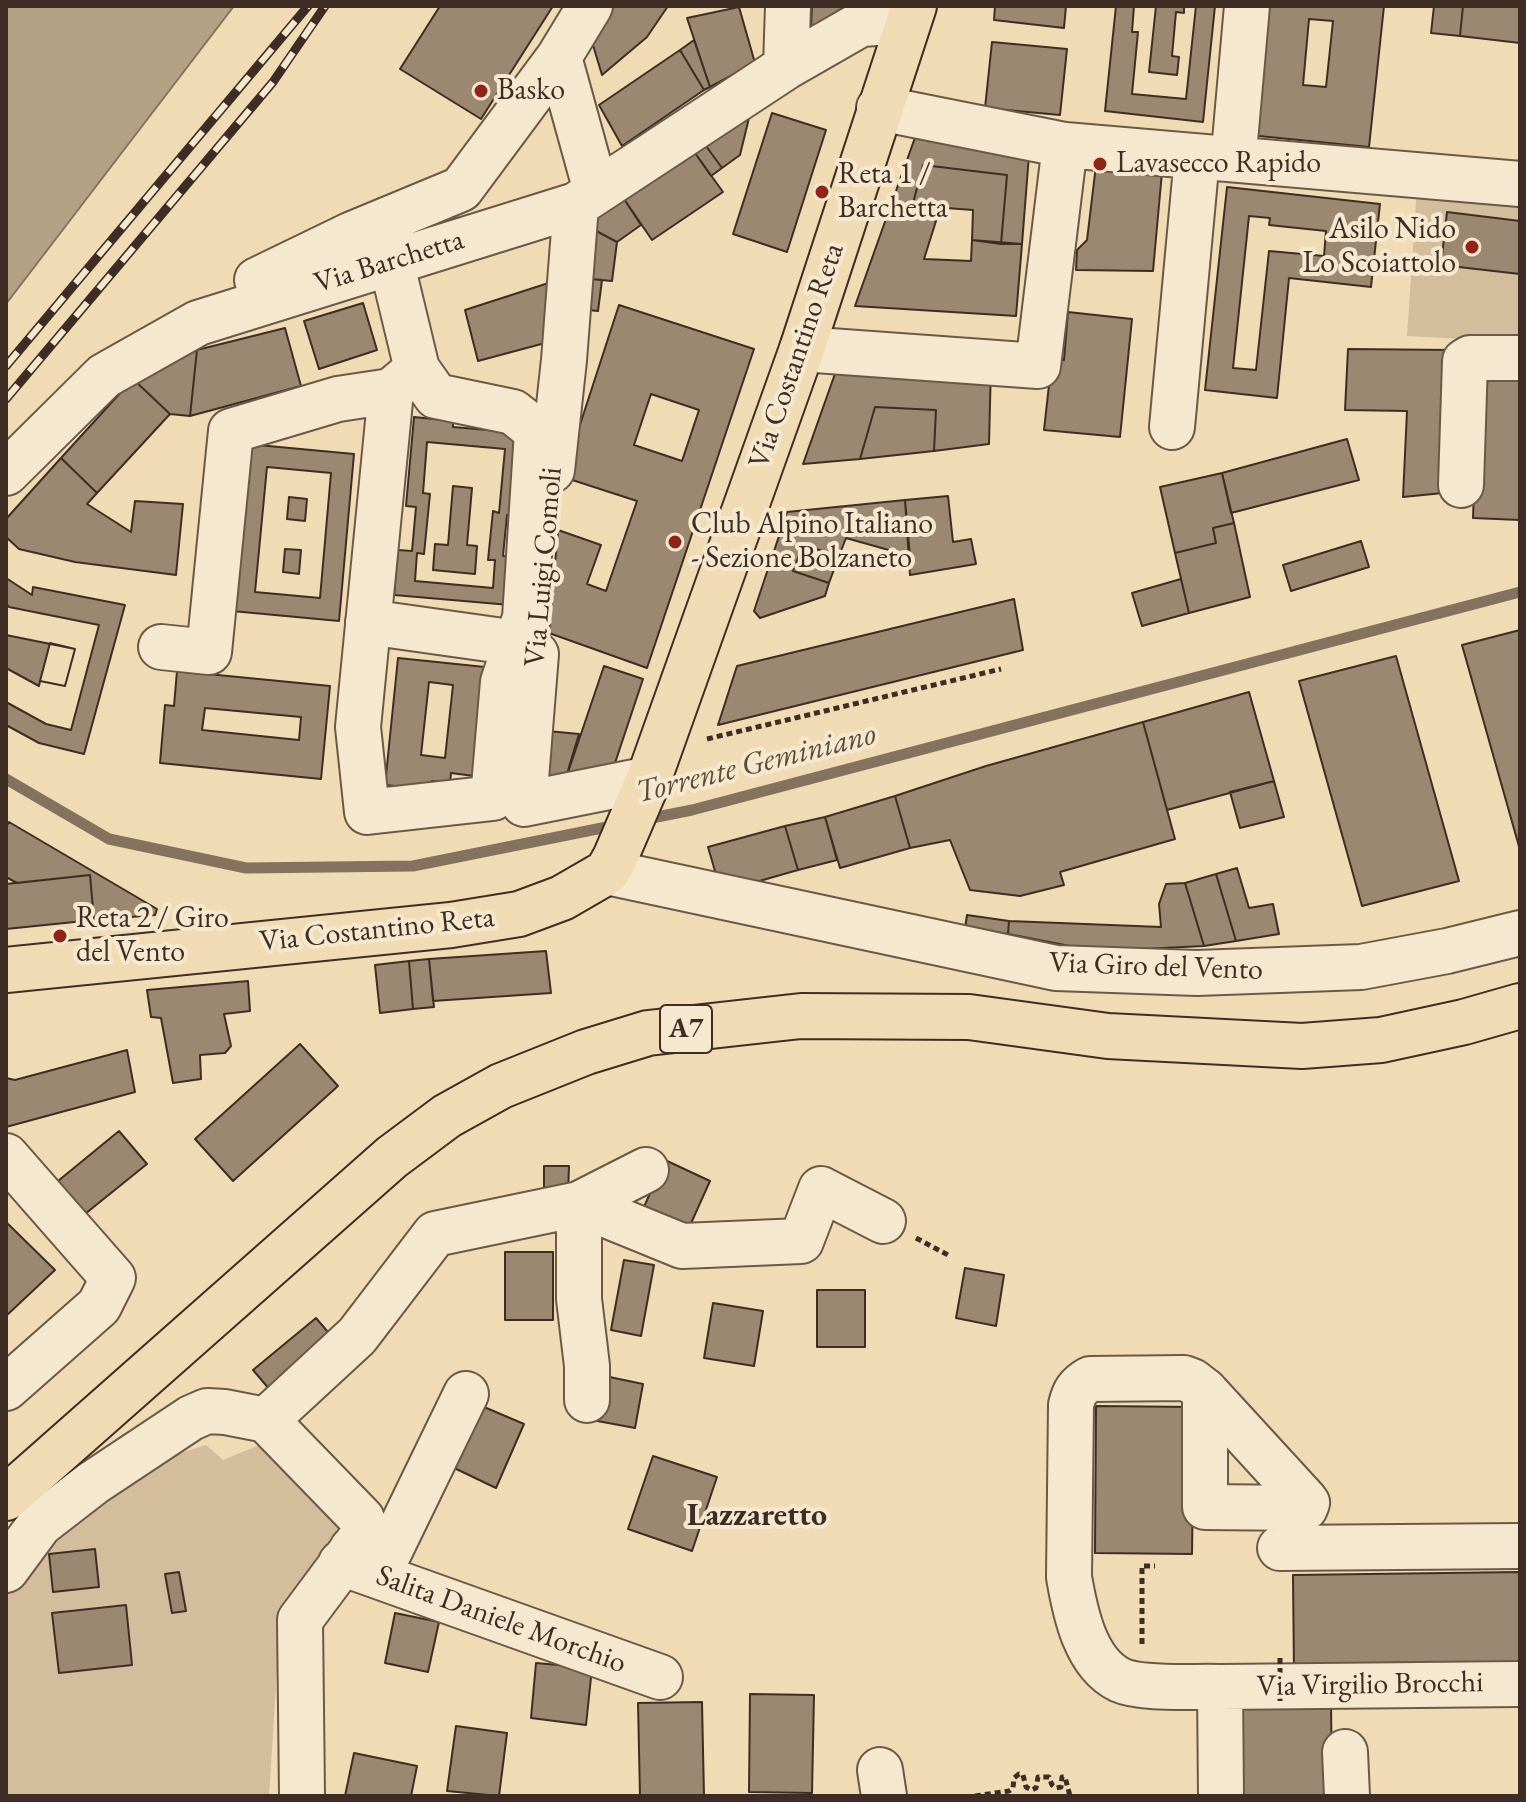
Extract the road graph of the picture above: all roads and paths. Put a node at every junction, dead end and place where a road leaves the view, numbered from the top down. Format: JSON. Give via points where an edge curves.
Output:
{"nodes":[{"id":1,"x":590,"y":6,"type":"edge"},
{"id":2,"x":788,"y":6,"type":"edge"},
{"id":3,"x":1247,"y":6,"type":"edge"},
{"id":4,"x":911,"y":13,"type":"edge"},
{"id":5,"x":559,"y":57,"type":"junction"},
{"id":6,"x":786,"y":67,"type":"junction"},
{"id":7,"x":879,"y":108,"type":"junction"},
{"id":8,"x":1065,"y":145,"type":"junction"},
{"id":9,"x":1213,"y":158,"type":"junction"},
{"id":10,"x":1520,"y":184,"type":"edge"},
{"id":11,"x":586,"y":198,"type":"junction"},
{"id":12,"x":391,"y":261,"type":"junction"},
{"id":13,"x":161,"y":344,"type":"junction"},
{"id":14,"x":802,"y":349,"type":"junction"},
{"id":15,"x":1520,"y":358,"type":"edge"},
{"id":16,"x":404,"y":380,"type":"junction"},
{"id":17,"x":1172,"y":427,"type":"dead end"},
{"id":18,"x":6,"y":473,"type":"edge"},
{"id":19,"x":1461,"y":485,"type":"dead end"},
{"id":20,"x":368,"y":622,"type":"junction"},
{"id":21,"x":517,"y":643,"type":"junction"},
{"id":22,"x":161,"y":647,"type":"dead end"},
{"id":23,"x":1001,"y":669,"type":"dead end"},
{"id":24,"x":652,"y":770,"type":"junction"},
{"id":25,"x":611,"y":865,"type":"junction"},
{"id":26,"x":1520,"y":933,"type":"edge"},
{"id":27,"x":6,"y":970,"type":"edge"},
{"id":28,"x":1520,"y":1006,"type":"edge"},
{"id":29,"x":6,"y":1156,"type":"edge"},
{"id":30,"x":646,"y":1170,"type":"dead end"},
{"id":31,"x":579,"y":1204,"type":"junction"},
{"id":32,"x":883,"y":1221,"type":"dead end"},
{"id":33,"x":598,"y":1379,"type":"dead end"},
{"id":34,"x":6,"y":1388,"type":"edge"},
{"id":35,"x":1205,"y":1391,"type":"dead end"},
{"id":36,"x":466,"y":1394,"type":"dead end"},
{"id":37,"x":266,"y":1420,"type":"junction"},
{"id":38,"x":6,"y":1498,"type":"edge"},
{"id":39,"x":1520,"y":1546,"type":"edge"},
{"id":40,"x":1280,"y":1548,"type":"dead end"},
{"id":41,"x":346,"y":1556,"type":"junction"},
{"id":42,"x":1155,"y":1566,"type":"dead end"},
{"id":43,"x":6,"y":1570,"type":"edge"},
{"id":44,"x":1280,"y":1658,"type":"dead end"},
{"id":45,"x":660,"y":1677,"type":"dead end"},
{"id":46,"x":1141,"y":1684,"type":"junction"},
{"id":47,"x":1520,"y":1684,"type":"edge"},
{"id":48,"x":1220,"y":1687,"type":"junction"},
{"id":49,"x":1280,"y":1701,"type":"dead end"},
{"id":50,"x":1345,"y":1752,"type":"dead end"},
{"id":51,"x":302,"y":1796,"type":"edge"},
{"id":52,"x":975,"y":1796,"type":"edge"},
{"id":53,"x":1070,"y":1796,"type":"edge"},
{"id":54,"x":1221,"y":1796,"type":"edge"},
{"id":55,"x":1347,"y":1796,"type":"edge"}],
"edges":[{"from":1,"to":5,"type":"street"},
{"from":2,"to":6,"type":"street"},
{"from":3,"to":9,"type":"street","via":[[1235,141]]},
{"from":4,"to":6,"type":"street","name":"Via Barchetta","via":[[861,24]]},
{"from":4,"to":7,"type":"main road","name":"Via Costantino Reta"},
{"from":5,"to":11,"type":"street","name":"Via Luigi Comoli"},
{"from":5,"to":13,"type":"street","via":[[461,189],[350,235],[183,316]]},
{"from":6,"to":11,"type":"street","name":"Via Barchetta"},
{"from":7,"to":8,"type":"street"},
{"from":7,"to":14,"type":"main road","name":"Via Costantino Reta"},
{"from":8,"to":9,"type":"street"},
{"from":8,"to":14,"type":"street","via":[[1038,366]]},
{"from":9,"to":10,"type":"street"},
{"from":9,"to":17,"type":"street"},
{"from":11,"to":12,"type":"street","name":"Via Barchetta"},
{"from":11,"to":24,"type":"street","name":"Via Luigi Comoli","via":[[546,519],[524,804]]},
{"from":12,"to":13,"type":"street","name":"Via Barchetta","via":[[198,323]]},
{"from":12,"to":16,"type":"street"},
{"from":13,"to":18,"type":"street","name":"Via Barchetta","via":[[104,376]]},
{"from":14,"to":24,"type":"main road","name":"Via Costantino Reta"},
{"from":15,"to":19,"type":"street","via":[[1465,361]]},
{"from":16,"to":20,"type":"street"},
{"from":16,"to":21,"type":"street","via":[[436,396],[513,412],[537,431],[525,618]]},
{"from":16,"to":22,"type":"street","via":[[231,431],[209,652]]},
{"from":20,"to":21,"type":"street"},
{"from":20,"to":21,"type":"street","via":[[358,727],[367,812],[493,798],[503,682]]},
{"from":23,"to":24,"type":"path"},
{"from":24,"to":25,"type":"main road","name":"Via Costantino Reta"},
{"from":25,"to":26,"type":"street","name":"Via Giro del Vento","via":[[1056,968],[1197,973],[1361,967]]},
{"from":25,"to":27,"type":"main road","name":"Via Costantino Reta","via":[[562,898],[519,914]]},
{"from":28,"to":38,"type":"main road","number":"A7","via":[[1381,1040],[1302,1046],[1108,1036],[969,1017],[801,1016],[648,1033],[586,1052],[501,1086],[447,1116],[392,1157]]},
{"from":29,"to":34,"type":"street","via":[[113,1278],[99,1306]]},
{"from":30,"to":31,"type":"street"},
{"from":31,"to":32,"type":"street","via":[[682,1246],[801,1241],[821,1189]]},
{"from":31,"to":33,"type":"street","via":[[579,1299]]},
{"from":31,"to":37,"type":"street","via":[[435,1234],[357,1336]]},
{"from":35,"to":46,"type":"street","name":"Via Virgilio Brocchi","via":[[1184,1378],[1101,1378],[1090,1379],[1073,1394],[1073,1604],[1104,1670]]},
{"from":36,"to":41,"type":"street","name":"Salita Daniele Morchio","via":[[384,1563]]},
{"from":37,"to":41,"type":"street","name":"Salita Daniele Morchio","via":[[362,1519],[364,1534]]},
{"from":37,"to":43,"type":"street","via":[[216,1411],[191,1418],[40,1524]]},
{"from":39,"to":40,"type":"street"},
{"from":41,"to":45,"type":"street","name":"Salita Daniele Morchio"},
{"from":41,"to":51,"type":"street","name":"Salita Daniele Morchio","via":[[300,1620]]},
{"from":42,"to":46,"type":"path","via":[[1142,1566]]},
{"from":44,"to":49,"type":"path","bridge":true},
{"from":46,"to":48,"type":"street","name":"Via Virgilio Brocchi"},
{"from":47,"to":48,"type":"street","name":"Via Virgilio Brocchi"},
{"from":48,"to":54,"type":"street","name":"Via Virgilio Brocchi"},
{"from":50,"to":55,"type":"street"},
{"from":52,"to":53,"type":"path","via":[[1009,1791],[1019,1774],[1032,1790],[1038,1777],[1049,1777],[1056,1788],[1065,1777]]}]}
